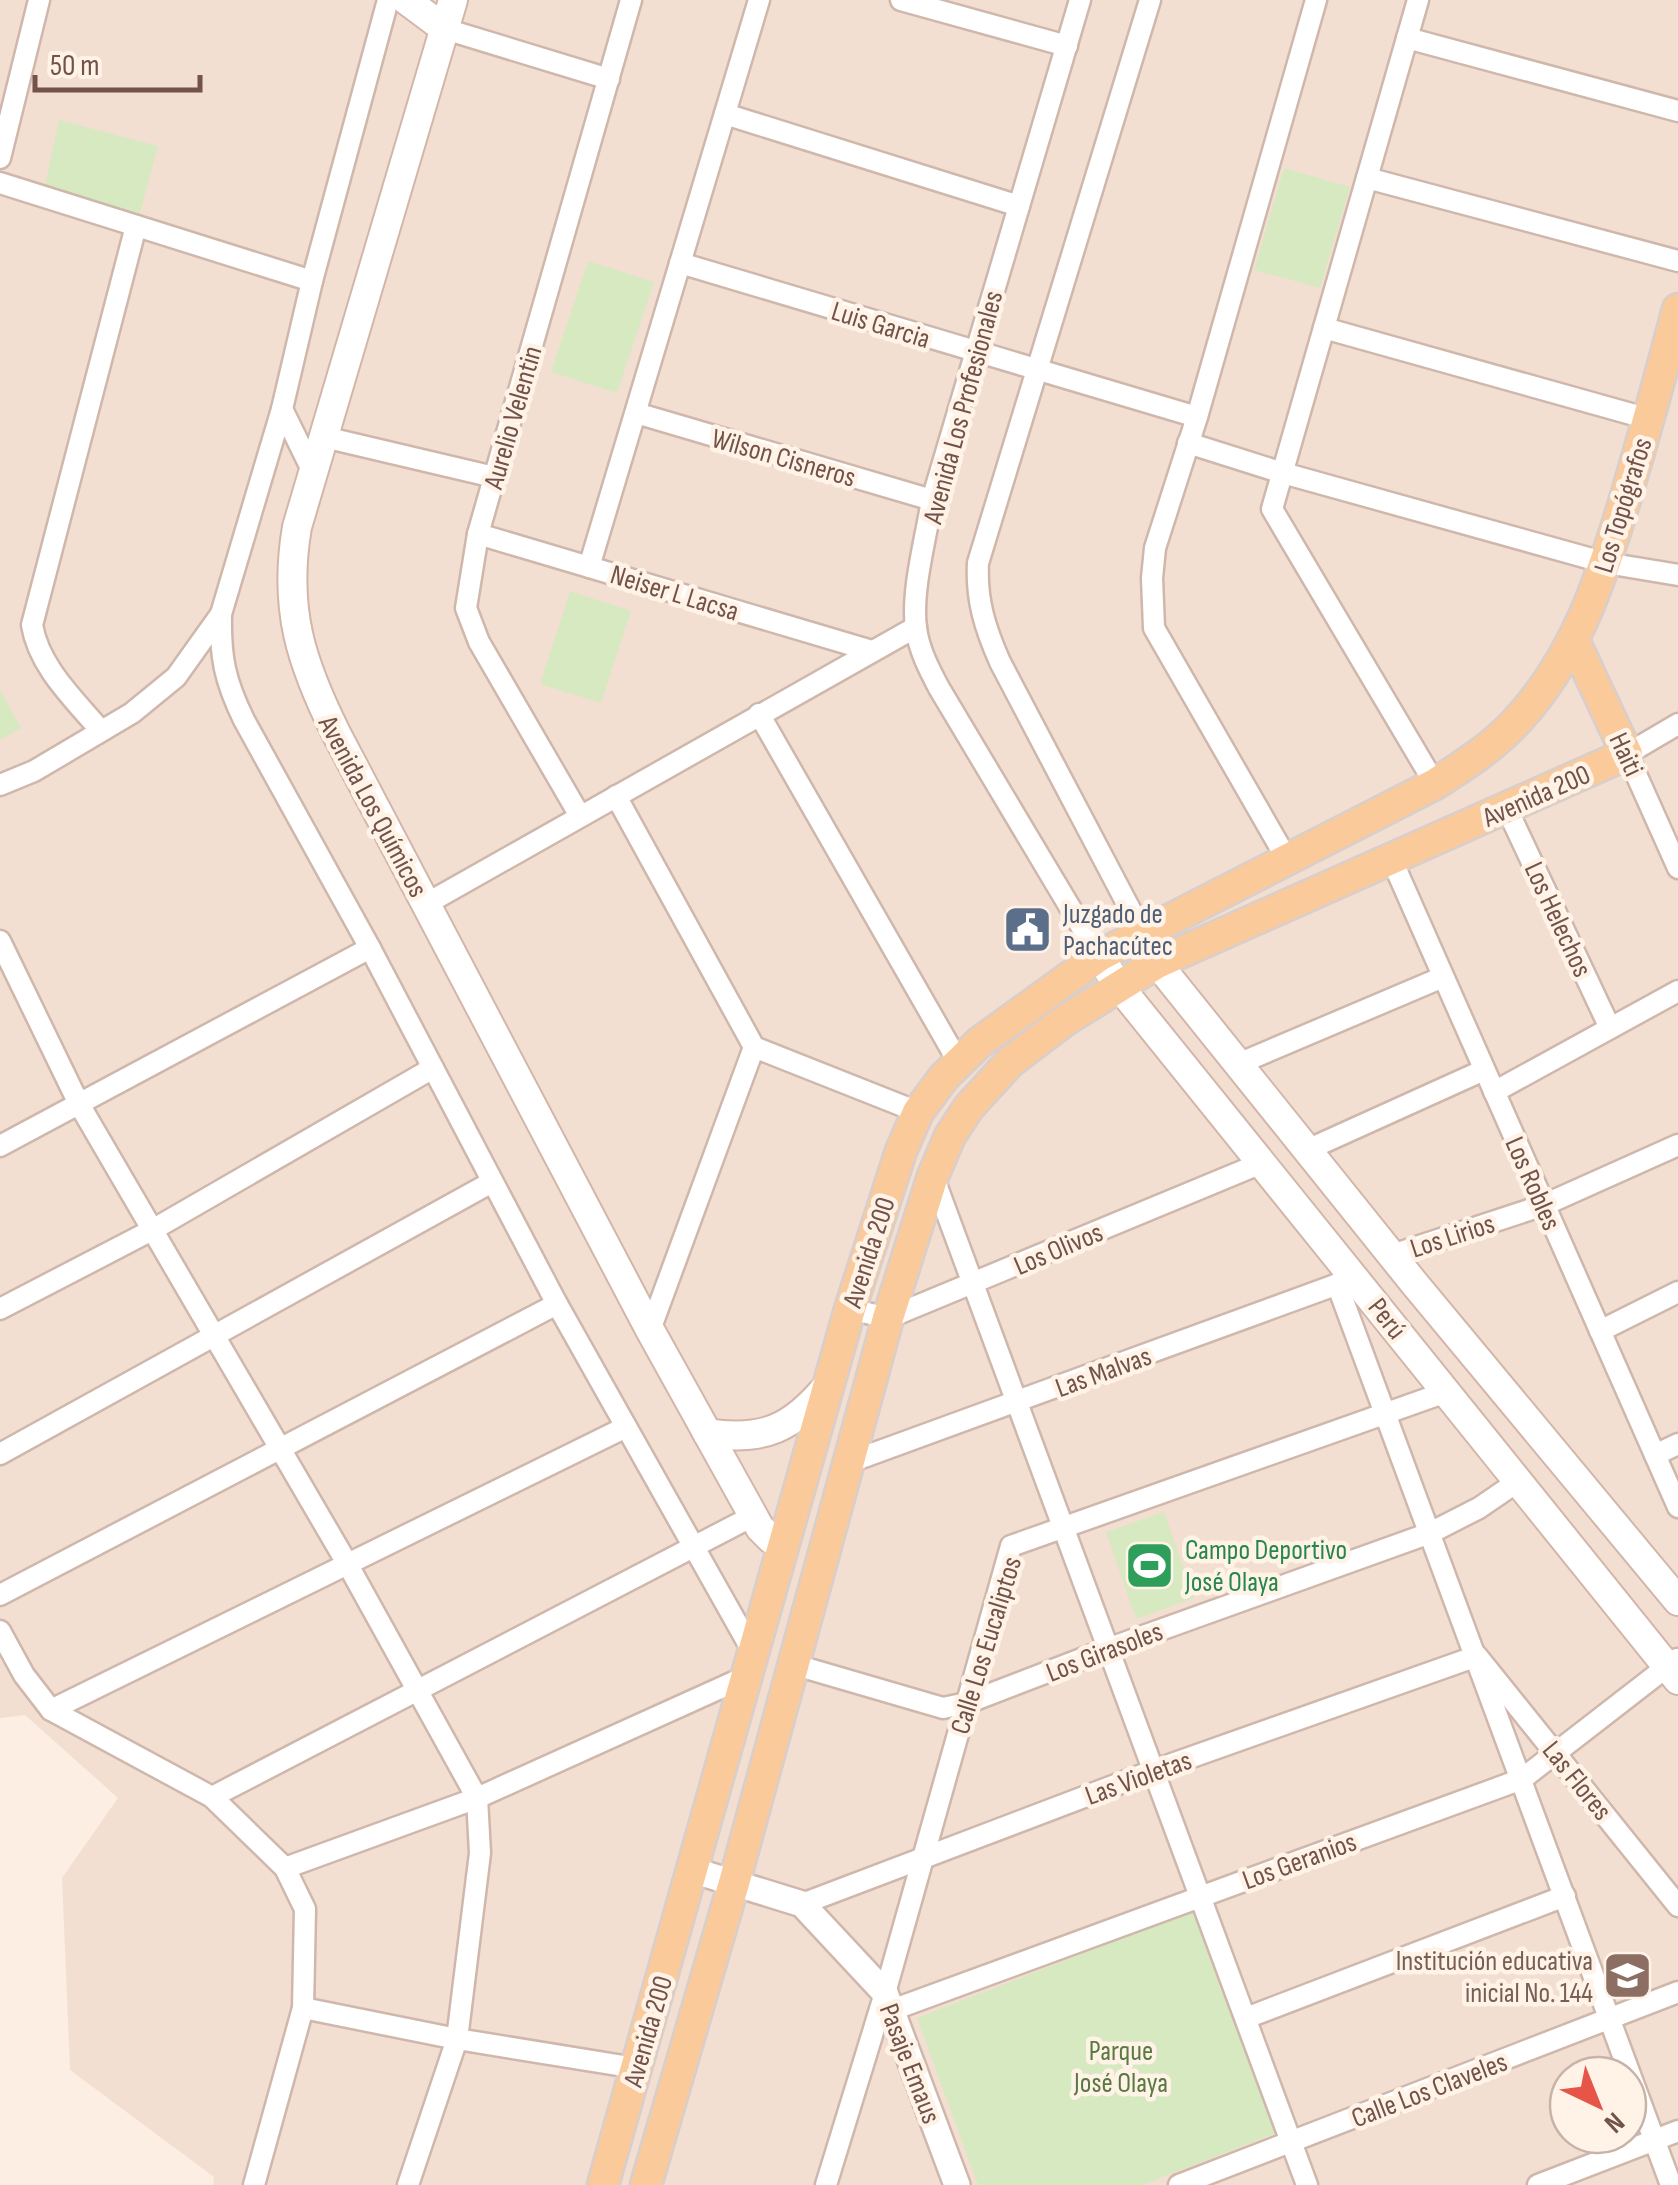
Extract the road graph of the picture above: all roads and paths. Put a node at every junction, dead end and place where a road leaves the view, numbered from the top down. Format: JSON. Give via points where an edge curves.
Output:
{"nodes":[{"id":1,"x":39,"y":0,"type":"edge"},
{"id":2,"x":388,"y":0,"type":"edge"},
{"id":3,"x":406,"y":0,"type":"edge"},
{"id":4,"x":453,"y":0,"type":"edge"},
{"id":5,"x":631,"y":0,"type":"edge"},
{"id":6,"x":759,"y":0,"type":"edge"},
{"id":7,"x":901,"y":0,"type":"edge"},
{"id":8,"x":1080,"y":0,"type":"edge"},
{"id":9,"x":1150,"y":0,"type":"edge"},
{"id":10,"x":1316,"y":0,"type":"edge"},
{"id":11,"x":1418,"y":0,"type":"edge"},
{"id":12,"x":445,"y":29,"type":"junction"},
{"id":13,"x":1407,"y":38,"type":"junction"},
{"id":14,"x":1066,"y":46,"type":"junction"},
{"id":15,"x":610,"y":79,"type":"junction"},
{"id":16,"x":1678,"y":111,"type":"edge"},
{"id":17,"x":725,"y":114,"type":"junction"},
{"id":18,"x":0,"y":158,"type":"edge"},
{"id":19,"x":1367,"y":178,"type":"junction"},
{"id":20,"x":0,"y":184,"type":"edge"},
{"id":21,"x":1020,"y":206,"type":"junction"},
{"id":22,"x":136,"y":226,"type":"junction"},
{"id":23,"x":1678,"y":261,"type":"edge"},
{"id":24,"x":680,"y":263,"type":"junction"},
{"id":25,"x":312,"y":281,"type":"junction"},
{"id":26,"x":1678,"y":309,"type":"edge"},
{"id":27,"x":1324,"y":328,"type":"junction"},
{"id":28,"x":976,"y":353,"type":"junction"},
{"id":29,"x":1039,"y":371,"type":"junction"},
{"id":30,"x":282,"y":409,"type":"junction"},
{"id":31,"x":636,"y":413,"type":"junction"},
{"id":32,"x":1197,"y":417,"type":"junction"},
{"id":33,"x":1648,"y":419,"type":"junction"},
{"id":34,"x":324,"y":437,"type":"junction"},
{"id":35,"x":1188,"y":443,"type":"junction"},
{"id":36,"x":1282,"y":473,"type":"junction"},
{"id":37,"x":314,"y":474,"type":"junction"},
{"id":38,"x":494,"y":477,"type":"junction"},
{"id":39,"x":932,"y":500,"type":"junction"},
{"id":40,"x":478,"y":534,"type":"junction"},
{"id":41,"x":1606,"y":563,"type":"junction"},
{"id":42,"x":590,"y":567,"type":"junction"},
{"id":43,"x":1678,"y":576,"type":"edge"},
{"id":44,"x":221,"y":614,"type":"junction"},
{"id":45,"x":916,"y":626,"type":"junction"},
{"id":46,"x":1574,"y":640,"type":"junction"},
{"id":47,"x":872,"y":651,"type":"junction"},
{"id":48,"x":760,"y":714,"type":"junction"},
{"id":49,"x":1678,"y":724,"type":"edge"},
{"id":50,"x":100,"y":731,"type":"junction"},
{"id":51,"x":1627,"y":754,"type":"junction"},
{"id":52,"x":1435,"y":784,"type":"junction"},
{"id":53,"x":0,"y":785,"type":"edge"},
{"id":54,"x":616,"y":796,"type":"junction"},
{"id":55,"x":1508,"y":809,"type":"junction"},
{"id":56,"x":580,"y":816,"type":"junction"},
{"id":57,"x":1390,"y":858,"type":"junction"},
{"id":58,"x":1288,"y":861,"type":"junction"},
{"id":59,"x":1678,"y":868,"type":"edge"},
{"id":60,"x":426,"y":904,"type":"junction"},
{"id":61,"x":1142,"y":932,"type":"junction"},
{"id":62,"x":0,"y":941,"type":"edge"},
{"id":63,"x":370,"y":948,"type":"junction"},
{"id":64,"x":1098,"y":956,"type":"junction"},
{"id":65,"x":1157,"y":962,"type":"junction"},
{"id":66,"x":1443,"y":976,"type":"junction"},
{"id":67,"x":9,"y":983,"type":"edge"},
{"id":68,"x":1118,"y":985,"type":"junction"},
{"id":69,"x":1678,"y":991,"type":"edge"},
{"id":70,"x":1610,"y":1028,"type":"junction"},
{"id":71,"x":754,"y":1047,"type":"junction"},
{"id":72,"x":959,"y":1063,"type":"junction"},
{"id":73,"x":1238,"y":1064,"type":"junction"},
{"id":74,"x":433,"y":1068,"type":"junction"},
{"id":75,"x":1484,"y":1070,"type":"junction"},
{"id":76,"x":1494,"y":1092,"type":"junction"},
{"id":77,"x":79,"y":1104,"type":"junction"},
{"id":78,"x":918,"y":1112,"type":"junction"},
{"id":79,"x":1678,"y":1145,"type":"edge"},
{"id":80,"x":0,"y":1146,"type":"edge"},
{"id":81,"x":1307,"y":1150,"type":"junction"},
{"id":82,"x":1264,"y":1162,"type":"junction"},
{"id":83,"x":933,"y":1176,"type":"junction"},
{"id":84,"x":492,"y":1182,"type":"junction"},
{"id":85,"x":1544,"y":1205,"type":"junction"},
{"id":86,"x":154,"y":1229,"type":"junction"},
{"id":87,"x":1392,"y":1255,"type":"junction"},
{"id":88,"x":1346,"y":1281,"type":"junction"},
{"id":89,"x":974,"y":1283,"type":"junction"},
{"id":90,"x":1678,"y":1292,"type":"edge"},
{"id":91,"x":556,"y":1304,"type":"junction"},
{"id":92,"x":0,"y":1309,"type":"edge"},
{"id":93,"x":850,"y":1309,"type":"junction"},
{"id":94,"x":888,"y":1318,"type":"junction"},
{"id":95,"x":650,"y":1330,"type":"junction"},
{"id":96,"x":1600,"y":1331,"type":"junction"},
{"id":97,"x":214,"y":1336,"type":"junction"},
{"id":98,"x":830,"y":1383,"type":"junction"},
{"id":99,"x":1446,"y":1392,"type":"junction"},
{"id":100,"x":1018,"y":1402,"type":"junction"},
{"id":101,"x":1386,"y":1414,"type":"junction"},
{"id":102,"x":626,"y":1427,"type":"junction"},
{"id":103,"x":707,"y":1433,"type":"junction"},
{"id":104,"x":1678,"y":1444,"type":"edge"},
{"id":105,"x":280,"y":1448,"type":"junction"},
{"id":106,"x":0,"y":1454,"type":"edge"},
{"id":107,"x":1655,"y":1455,"type":"junction"},
{"id":108,"x":850,"y":1462,"type":"junction"},
{"id":109,"x":1518,"y":1482,"type":"junction"},
{"id":110,"x":1583,"y":1487,"type":"junction"},
{"id":111,"x":1678,"y":1507,"type":"edge"},
{"id":112,"x":753,"y":1516,"type":"junction"},
{"id":113,"x":1547,"y":1518,"type":"junction"},
{"id":114,"x":1065,"y":1527,"type":"junction"},
{"id":115,"x":1430,"y":1533,"type":"junction"},
{"id":116,"x":782,"y":1542,"type":"junction"},
{"id":117,"x":694,"y":1547,"type":"junction"},
{"id":118,"x":348,"y":1565,"type":"junction"},
{"id":119,"x":1675,"y":1591,"type":"edge"},
{"id":120,"x":0,"y":1595,"type":"edge"},
{"id":121,"x":0,"y":1631,"type":"edge"},
{"id":122,"x":1110,"y":1648,"type":"junction"},
{"id":123,"x":1476,"y":1656,"type":"junction"},
{"id":124,"x":750,"y":1664,"type":"junction"},
{"id":125,"x":792,"y":1664,"type":"junction"},
{"id":126,"x":1674,"y":1668,"type":"edge"},
{"id":127,"x":24,"y":1674,"type":"junction"},
{"id":128,"x":0,"y":1675,"type":"edge"},
{"id":129,"x":416,"y":1691,"type":"junction"},
{"id":130,"x":967,"y":1703,"type":"junction"},
{"id":131,"x":51,"y":1710,"type":"junction"},
{"id":132,"x":1557,"y":1755,"type":"junction"},
{"id":133,"x":1155,"y":1770,"type":"junction"},
{"id":134,"x":1522,"y":1779,"type":"junction"},
{"id":135,"x":212,"y":1797,"type":"junction"},
{"id":136,"x":477,"y":1798,"type":"junction"},
{"id":137,"x":923,"y":1858,"type":"junction"},
{"id":138,"x":285,"y":1868,"type":"junction"},
{"id":139,"x":692,"y":1870,"type":"junction"},
{"id":140,"x":734,"y":1883,"type":"junction"},
{"id":141,"x":1200,"y":1895,"type":"junction"},
{"id":142,"x":1565,"y":1896,"type":"junction"},
{"id":143,"x":802,"y":1904,"type":"junction"},
{"id":144,"x":1678,"y":1906,"type":"edge"},
{"id":145,"x":1678,"y":1992,"type":"edge"},
{"id":146,"x":888,"y":2001,"type":"junction"},
{"id":147,"x":303,"y":2008,"type":"junction"},
{"id":148,"x":1246,"y":2018,"type":"junction"},
{"id":149,"x":1610,"y":2020,"type":"junction"},
{"id":150,"x":457,"y":2039,"type":"junction"},
{"id":151,"x":636,"y":2068,"type":"junction"},
{"id":152,"x":1678,"y":2131,"type":"edge"},
{"id":153,"x":1654,"y":2140,"type":"junction"},
{"id":154,"x":1291,"y":2141,"type":"junction"},
{"id":155,"x":254,"y":2185,"type":"edge"},
{"id":156,"x":408,"y":2185,"type":"edge"},
{"id":157,"x":603,"y":2185,"type":"edge"},
{"id":158,"x":646,"y":2185,"type":"edge"},
{"id":159,"x":826,"y":2185,"type":"edge"},
{"id":160,"x":957,"y":2185,"type":"edge"},
{"id":161,"x":1178,"y":2185,"type":"edge"},
{"id":162,"x":1307,"y":2185,"type":"edge"},
{"id":163,"x":1538,"y":2185,"type":"edge"},
{"id":164,"x":1671,"y":2185,"type":"edge"}],
"edges":[{"from":1,"to":18,"type":"street"},
{"from":2,"to":25,"type":"street"},
{"from":3,"to":12,"type":"main road"},
{"from":4,"to":12,"type":"main road","name":"Avenida Los Químicos"},
{"from":5,"to":15,"type":"street","name":"Aurelio Velentin"},
{"from":6,"to":17,"type":"street"},
{"from":7,"to":14,"type":"street"},
{"from":8,"to":14,"type":"street","name":"Avenida Los Profesionales"},
{"from":9,"to":29,"type":"street","name":"Avenida Los Profesionales"},
{"from":10,"to":32,"type":"street"},
{"from":11,"to":13,"type":"street"},
{"from":12,"to":15,"type":"street"},
{"from":12,"to":34,"type":"main road","name":"Avenida Los Químicos"},
{"from":13,"to":16,"type":"street"},
{"from":13,"to":19,"type":"street"},
{"from":14,"to":21,"type":"street","name":"Avenida Los Profesionales"},
{"from":15,"to":38,"type":"street","name":"Aurelio Velentin"},
{"from":17,"to":21,"type":"street"},
{"from":17,"to":24,"type":"street"},
{"from":19,"to":23,"type":"street"},
{"from":19,"to":27,"type":"street"},
{"from":20,"to":22,"type":"street"},
{"from":21,"to":28,"type":"street","name":"Avenida Los Profesionales"},
{"from":22,"to":25,"type":"street"},
{"from":22,"to":50,"type":"street","via":[[32,625],[47,665]]},
{"from":24,"to":28,"type":"street","name":"Luis Garcia"},
{"from":24,"to":31,"type":"street"},
{"from":25,"to":30,"type":"street"},
{"from":26,"to":33,"type":"main road","name":"Los Topógrafos"},
{"from":27,"to":33,"type":"street"},
{"from":27,"to":36,"type":"street"},
{"from":28,"to":29,"type":"street","name":"Luis Garcia"},
{"from":28,"to":39,"type":"street","name":"Avenida Los Profesionales"},
{"from":29,"to":32,"type":"street","name":"Luis Garcia"},
{"from":29,"to":61,"type":"street","name":"Avenida Los Profesionales","via":[[978,564],[976,593],[1000,662]]},
{"from":30,"to":37,"type":"street"},
{"from":30,"to":44,"type":"street"},
{"from":31,"to":39,"type":"street","name":"Wilson Cisneros"},
{"from":31,"to":42,"type":"street"},
{"from":32,"to":35,"type":"street"},
{"from":33,"to":41,"type":"main road","name":"Los Topógrafos"},
{"from":34,"to":37,"type":"main road","name":"Avenida Los Químicos"},
{"from":34,"to":38,"type":"street"},
{"from":35,"to":36,"type":"street"},
{"from":35,"to":58,"type":"street","via":[[1155,548],[1154,628]]},
{"from":36,"to":41,"type":"street"},
{"from":36,"to":52,"type":"street","via":[[1272,508]]},
{"from":37,"to":60,"type":"main road","name":"Avenida Los Químicos","via":[[292,558],[296,634],[314,689]]},
{"from":38,"to":40,"type":"street","name":"Aurelio Velentin"},
{"from":39,"to":45,"type":"street","name":"Avenida Los Profesionales"},
{"from":40,"to":42,"type":"street","name":"Neiser L Lacsa"},
{"from":40,"to":56,"type":"street","name":"Aurelio Velentin","via":[[466,608]]},
{"from":41,"to":43,"type":"street"},
{"from":41,"to":46,"type":"main road","name":"Los Topógrafos"},
{"from":42,"to":47,"type":"street","name":"Neiser L Lacsa"},
{"from":44,"to":50,"type":"street","via":[[176,676]]},
{"from":44,"to":63,"type":"street","via":[[228,688]]},
{"from":45,"to":47,"type":"street"},
{"from":45,"to":64,"type":"street","name":"Avenida Los Profesionales","via":[[939,688]]},
{"from":46,"to":51,"type":"main road","name":"Haiti"},
{"from":46,"to":52,"type":"main road","name":"Avenida 200","via":[[1514,724]]},
{"from":47,"to":48,"type":"street"},
{"from":48,"to":54,"type":"street"},
{"from":48,"to":72,"type":"street"},
{"from":49,"to":51,"type":"street"},
{"from":50,"to":53,"type":"street"},
{"from":51,"to":55,"type":"main road","name":"Avenida 200"},
{"from":51,"to":59,"type":"street","name":"Haiti"},
{"from":52,"to":58,"type":"main road","name":"Avenida 200"},
{"from":54,"to":56,"type":"street"},
{"from":54,"to":71,"type":"street"},
{"from":55,"to":57,"type":"main road","name":"Avenida 200"},
{"from":55,"to":70,"type":"street","name":"Los Helechos"},
{"from":56,"to":60,"type":"street"},
{"from":57,"to":65,"type":"main road","name":"Avenida 200"},
{"from":57,"to":66,"type":"street","name":"Los Robles"},
{"from":58,"to":61,"type":"main road","name":"Avenida 200"},
{"from":60,"to":95,"type":"main road","name":"Avenida Los Químicos"},
{"from":61,"to":64,"type":"main road","name":"Avenida 200"},
{"from":61,"to":65,"type":"main road","name":"Perú"},
{"from":62,"to":67,"type":"street"},
{"from":63,"to":74,"type":"street"},
{"from":63,"to":77,"type":"street"},
{"from":64,"to":68,"type":"main road","name":"Perú"},
{"from":64,"to":72,"type":"main road","name":"Avenida 200"},
{"from":65,"to":68,"type":"main road","name":"Avenida 200"},
{"from":65,"to":73,"type":"main road","name":"Perú"},
{"from":66,"to":73,"type":"street"},
{"from":66,"to":75,"type":"street","name":"Los Robles"},
{"from":67,"to":77,"type":"street"},
{"from":68,"to":82,"type":"main road","name":"Perú"},
{"from":68,"to":83,"type":"main road","name":"Avenida 200","via":[[984,1088],[950,1136]]},
{"from":69,"to":70,"type":"street"},
{"from":70,"to":76,"type":"street"},
{"from":71,"to":78,"type":"street"},
{"from":71,"to":95,"type":"street"},
{"from":72,"to":78,"type":"main road","name":"Avenida 200"},
{"from":73,"to":81,"type":"main road","name":"Perú"},
{"from":74,"to":84,"type":"street"},
{"from":74,"to":86,"type":"street"},
{"from":75,"to":76,"type":"street","name":"Los Robles"},
{"from":75,"to":81,"type":"street"},
{"from":76,"to":85,"type":"street","name":"Los Robles"},
{"from":77,"to":80,"type":"street"},
{"from":77,"to":86,"type":"street"},
{"from":78,"to":93,"type":"main road","name":"Avenida 200"},
{"from":79,"to":85,"type":"street","name":"Los Lirios"},
{"from":81,"to":87,"type":"main road","name":"Perú"},
{"from":82,"to":88,"type":"main road","name":"Perú"},
{"from":82,"to":89,"type":"street","name":"Los Olivos"},
{"from":83,"to":89,"type":"street"},
{"from":83,"to":94,"type":"main road","name":"Avenida 200"},
{"from":84,"to":91,"type":"street"},
{"from":84,"to":97,"type":"street"},
{"from":85,"to":87,"type":"street","name":"Los Lirios"},
{"from":85,"to":96,"type":"street","name":"Los Robles"},
{"from":86,"to":92,"type":"street"},
{"from":86,"to":97,"type":"street"},
{"from":87,"to":110,"type":"main road","name":"Perú"},
{"from":88,"to":99,"type":"main road","name":"Perú"},
{"from":88,"to":100,"type":"street","name":"Las Malvas"},
{"from":88,"to":101,"type":"street"},
{"from":89,"to":94,"type":"street","name":"Los Olivos"},
{"from":89,"to":100,"type":"street"},
{"from":90,"to":96,"type":"street"},
{"from":91,"to":102,"type":"street"},
{"from":91,"to":105,"type":"street"},
{"from":93,"to":94,"type":"street"},
{"from":93,"to":98,"type":"main road","name":"Avenida 200"},
{"from":94,"to":108,"type":"main road","name":"Avenida 200"},
{"from":95,"to":103,"type":"main road","name":"Avenida Los Químicos"},
{"from":96,"to":107,"type":"street","name":"Los Robles"},
{"from":97,"to":105,"type":"street"},
{"from":97,"to":106,"type":"street"},
{"from":98,"to":103,"type":"main road","via":[[786,1425],[734,1438]]},
{"from":98,"to":116,"type":"main road","name":"Avenida 200"},
{"from":99,"to":101,"type":"street","name":"Calle Los Eucaliptos"},
{"from":99,"to":109,"type":"main road","name":"Perú"},
{"from":100,"to":108,"type":"street","name":"Las Malvas"},
{"from":100,"to":114,"type":"street"},
{"from":101,"to":114,"type":"street","name":"Calle Los Eucaliptos"},
{"from":101,"to":115,"type":"street"},
{"from":102,"to":117,"type":"street"},
{"from":102,"to":118,"type":"street"},
{"from":103,"to":112,"type":"main road","name":"Avenida Los Químicos"},
{"from":104,"to":107,"type":"street"},
{"from":105,"to":118,"type":"street"},
{"from":105,"to":120,"type":"street"},
{"from":107,"to":111,"type":"street","name":"Los Robles"},
{"from":108,"to":125,"type":"main road","name":"Avenida 200"},
{"from":109,"to":113,"type":"main road","name":"Perú"},
{"from":109,"to":115,"type":"street","name":"Los Girasoles"},
{"from":110,"to":113,"type":"main road"},
{"from":110,"to":119,"type":"main road","name":"Perú"},
{"from":112,"to":116,"type":"main road","name":"Avenida Los Químicos","via":[[771,1539]]},
{"from":112,"to":117,"type":"street"},
{"from":113,"to":126,"type":"main road","name":"Perú"},
{"from":114,"to":122,"type":"street"},
{"from":114,"to":130,"type":"street","name":"Calle Los Eucaliptos","via":[[1011,1546]]},
{"from":115,"to":122,"type":"street","name":"Los Girasoles"},
{"from":115,"to":123,"type":"street"},
{"from":116,"to":124,"type":"main road","name":"Avenida 200"},
{"from":117,"to":124,"type":"street"},
{"from":117,"to":129,"type":"street"},
{"from":118,"to":129,"type":"street"},
{"from":118,"to":131,"type":"street"},
{"from":121,"to":127,"type":"street"},
{"from":122,"to":130,"type":"street","name":"Los Girasoles"},
{"from":122,"to":133,"type":"street"},
{"from":123,"to":132,"type":"street","name":"Las Flores"},
{"from":123,"to":133,"type":"street","name":"Las Violetas"},
{"from":123,"to":134,"type":"street"},
{"from":124,"to":136,"type":"street"},
{"from":124,"to":139,"type":"main road","name":"Avenida 200"},
{"from":125,"to":130,"type":"street","name":"Los Girasoles","via":[[943,1708]]},
{"from":125,"to":140,"type":"main road","name":"Avenida 200"},
{"from":126,"to":132,"type":"street","name":"Los Geranios"},
{"from":127,"to":128,"type":"street"},
{"from":127,"to":131,"type":"street"},
{"from":129,"to":135,"type":"street"},
{"from":129,"to":136,"type":"street"},
{"from":130,"to":137,"type":"street","name":"Calle Los Eucaliptos"},
{"from":131,"to":135,"type":"street"},
{"from":132,"to":134,"type":"street","name":"Los Geranios"},
{"from":132,"to":144,"type":"street","name":"Las Flores"},
{"from":133,"to":137,"type":"street","name":"Las Violetas"},
{"from":133,"to":141,"type":"street"},
{"from":134,"to":141,"type":"street","name":"Los Geranios"},
{"from":134,"to":142,"type":"street"},
{"from":135,"to":138,"type":"street"},
{"from":136,"to":138,"type":"street"},
{"from":136,"to":150,"type":"street","via":[[480,1852]]},
{"from":137,"to":143,"type":"street","name":"Las Violetas"},
{"from":137,"to":146,"type":"street","name":"Calle Los Eucaliptos"},
{"from":138,"to":147,"type":"street","via":[[305,1909]]},
{"from":139,"to":140,"type":"street","name":"Pasaje Emaus"},
{"from":139,"to":151,"type":"main road","name":"Avenida 200"},
{"from":140,"to":143,"type":"street","name":"Pasaje Emaus"},
{"from":140,"to":158,"type":"main road","name":"Avenida 200"},
{"from":141,"to":146,"type":"street","name":"Los Geranios"},
{"from":141,"to":148,"type":"street"},
{"from":142,"to":148,"type":"street"},
{"from":142,"to":149,"type":"street"},
{"from":143,"to":146,"type":"street","name":"Pasaje Emaus"},
{"from":145,"to":149,"type":"street","name":"Calle Los Claveles"},
{"from":146,"to":159,"type":"street","name":"Calle Los Eucaliptos"},
{"from":146,"to":160,"type":"street","name":"Pasaje Emaus"},
{"from":147,"to":150,"type":"street"},
{"from":147,"to":155,"type":"street"},
{"from":148,"to":154,"type":"street"},
{"from":149,"to":153,"type":"street"},
{"from":149,"to":154,"type":"street","name":"Calle Los Claveles"},
{"from":150,"to":151,"type":"street"},
{"from":150,"to":156,"type":"street"},
{"from":151,"to":157,"type":"main road","name":"Avenida 200"},
{"from":152,"to":153,"type":"street"},
{"from":153,"to":163,"type":"street"},
{"from":153,"to":164,"type":"street"},
{"from":154,"to":161,"type":"street","name":"Calle Los Claveles"},
{"from":154,"to":162,"type":"street"}]}
